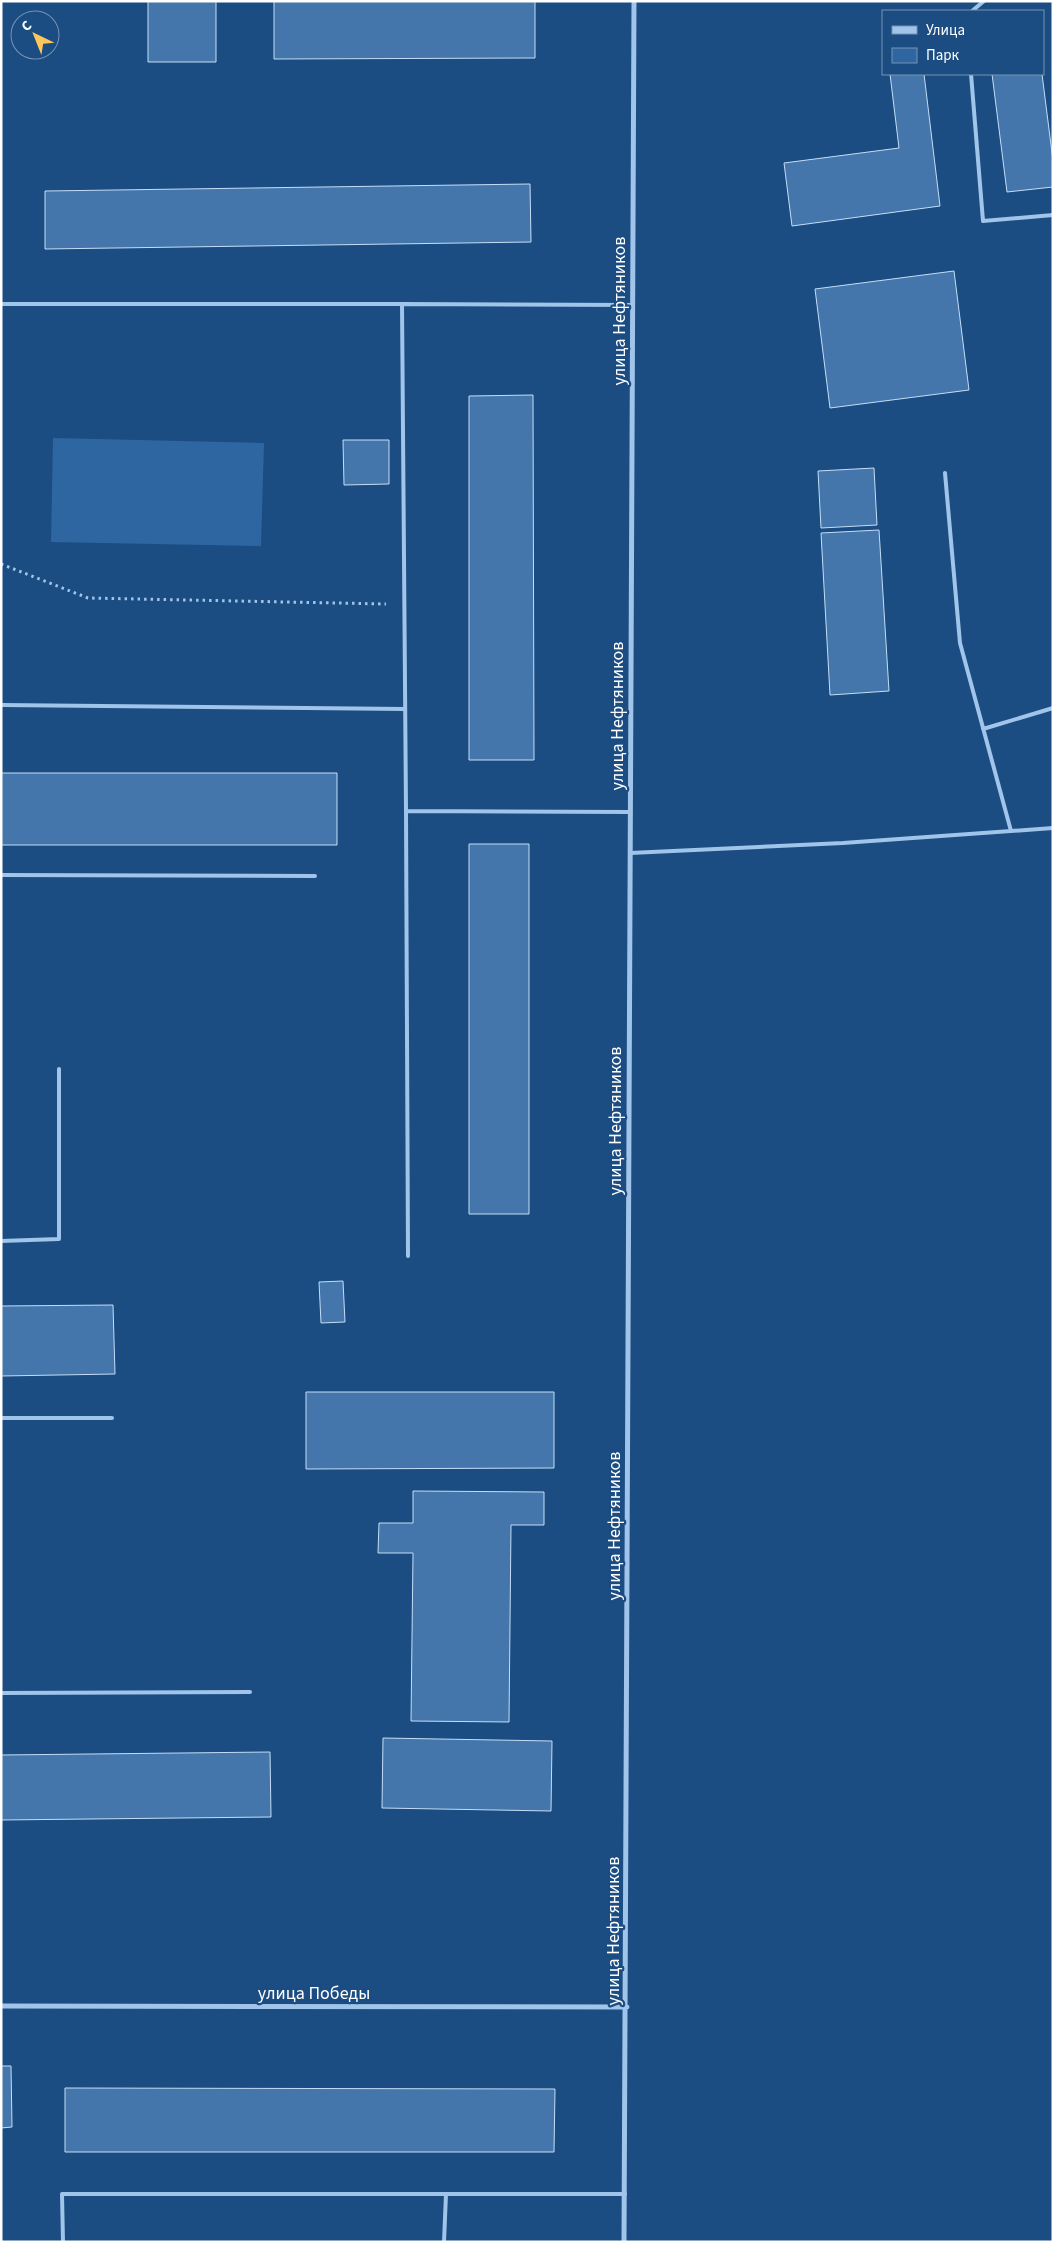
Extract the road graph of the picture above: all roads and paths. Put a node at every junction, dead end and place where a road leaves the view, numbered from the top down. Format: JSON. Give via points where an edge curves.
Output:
{"nodes":[{"id":1,"x":634,"y":1,"type":"edge"},
{"id":2,"x":984,"y":1,"type":"edge"},
{"id":3,"x":973,"y":10,"type":"edge"},
{"id":4,"x":970,"y":75,"type":"edge"},
{"id":5,"x":1053,"y":215,"type":"edge"},
{"id":6,"x":1,"y":304,"type":"edge"},
{"id":7,"x":402,"y":304,"type":"junction"},
{"id":8,"x":632,"y":305,"type":"junction"},
{"id":9,"x":945,"y":473,"type":"dead end"},
{"id":10,"x":1,"y":564,"type":"edge"},
{"id":11,"x":405,"y":604,"type":"junction"},
{"id":12,"x":1,"y":705,"type":"edge"},
{"id":13,"x":1053,"y":708,"type":"edge"},
{"id":14,"x":405,"y":709,"type":"junction"},
{"id":15,"x":983,"y":729,"type":"junction"},
{"id":16,"x":406,"y":811,"type":"junction"},
{"id":17,"x":630,"y":812,"type":"junction"},
{"id":18,"x":1053,"y":828,"type":"edge"},
{"id":19,"x":1011,"y":831,"type":"junction"},
{"id":20,"x":630,"y":853,"type":"junction"},
{"id":21,"x":1,"y":875,"type":"edge"},
{"id":22,"x":315,"y":876,"type":"dead end"},
{"id":23,"x":59,"y":1069,"type":"dead end"},
{"id":24,"x":1,"y":1241,"type":"edge"},
{"id":25,"x":408,"y":1256,"type":"dead end"},
{"id":26,"x":1,"y":1418,"type":"edge"},
{"id":27,"x":112,"y":1418,"type":"dead end"},
{"id":28,"x":250,"y":1692,"type":"dead end"},
{"id":29,"x":1,"y":1693,"type":"edge"},
{"id":30,"x":1,"y":2006,"type":"edge"},
{"id":31,"x":626,"y":2007,"type":"junction"},
{"id":32,"x":446,"y":2194,"type":"junction"},
{"id":33,"x":625,"y":2194,"type":"junction"},
{"id":34,"x":63,"y":2242,"type":"edge"},
{"id":35,"x":444,"y":2242,"type":"edge"},
{"id":36,"x":624,"y":2242,"type":"edge"}],
"edges":[{"from":1,"to":8,"type":"street","name":"улица Нефтяников"},
{"from":2,"to":3,"type":"lane"},
{"from":4,"to":5,"type":"lane","via":[[983,221]]},
{"from":6,"to":7,"type":"lane"},
{"from":7,"to":8,"type":"lane"},
{"from":7,"to":11,"type":"lane"},
{"from":8,"to":17,"type":"street","name":"улица Нефтяников"},
{"from":9,"to":15,"type":"lane","via":[[960,643]]},
{"from":10,"to":11,"type":"path","via":[[88,598]]},
{"from":11,"to":14,"type":"lane"},
{"from":12,"to":14,"type":"lane"},
{"from":13,"to":15,"type":"lane"},
{"from":14,"to":16,"type":"lane"},
{"from":15,"to":19,"type":"lane"},
{"from":16,"to":17,"type":"lane"},
{"from":16,"to":25,"type":"lane"},
{"from":17,"to":20,"type":"street","name":"улица Нефтяников"},
{"from":18,"to":19,"type":"lane"},
{"from":19,"to":20,"type":"lane"},
{"from":20,"to":31,"type":"street","name":"улица Нефтяников"},
{"from":21,"to":22,"type":"lane"},
{"from":23,"to":24,"type":"lane","via":[[59,1239]]},
{"from":26,"to":27,"type":"lane"},
{"from":28,"to":29,"type":"lane"},
{"from":30,"to":31,"type":"street","name":"улица Победы"},
{"from":31,"to":33,"type":"street","name":"улица Нефтяников"},
{"from":32,"to":33,"type":"lane"},
{"from":32,"to":34,"type":"lane","via":[[62,2194]]},
{"from":32,"to":35,"type":"lane"},
{"from":33,"to":36,"type":"street","name":"улица Нефтяников"}]}
